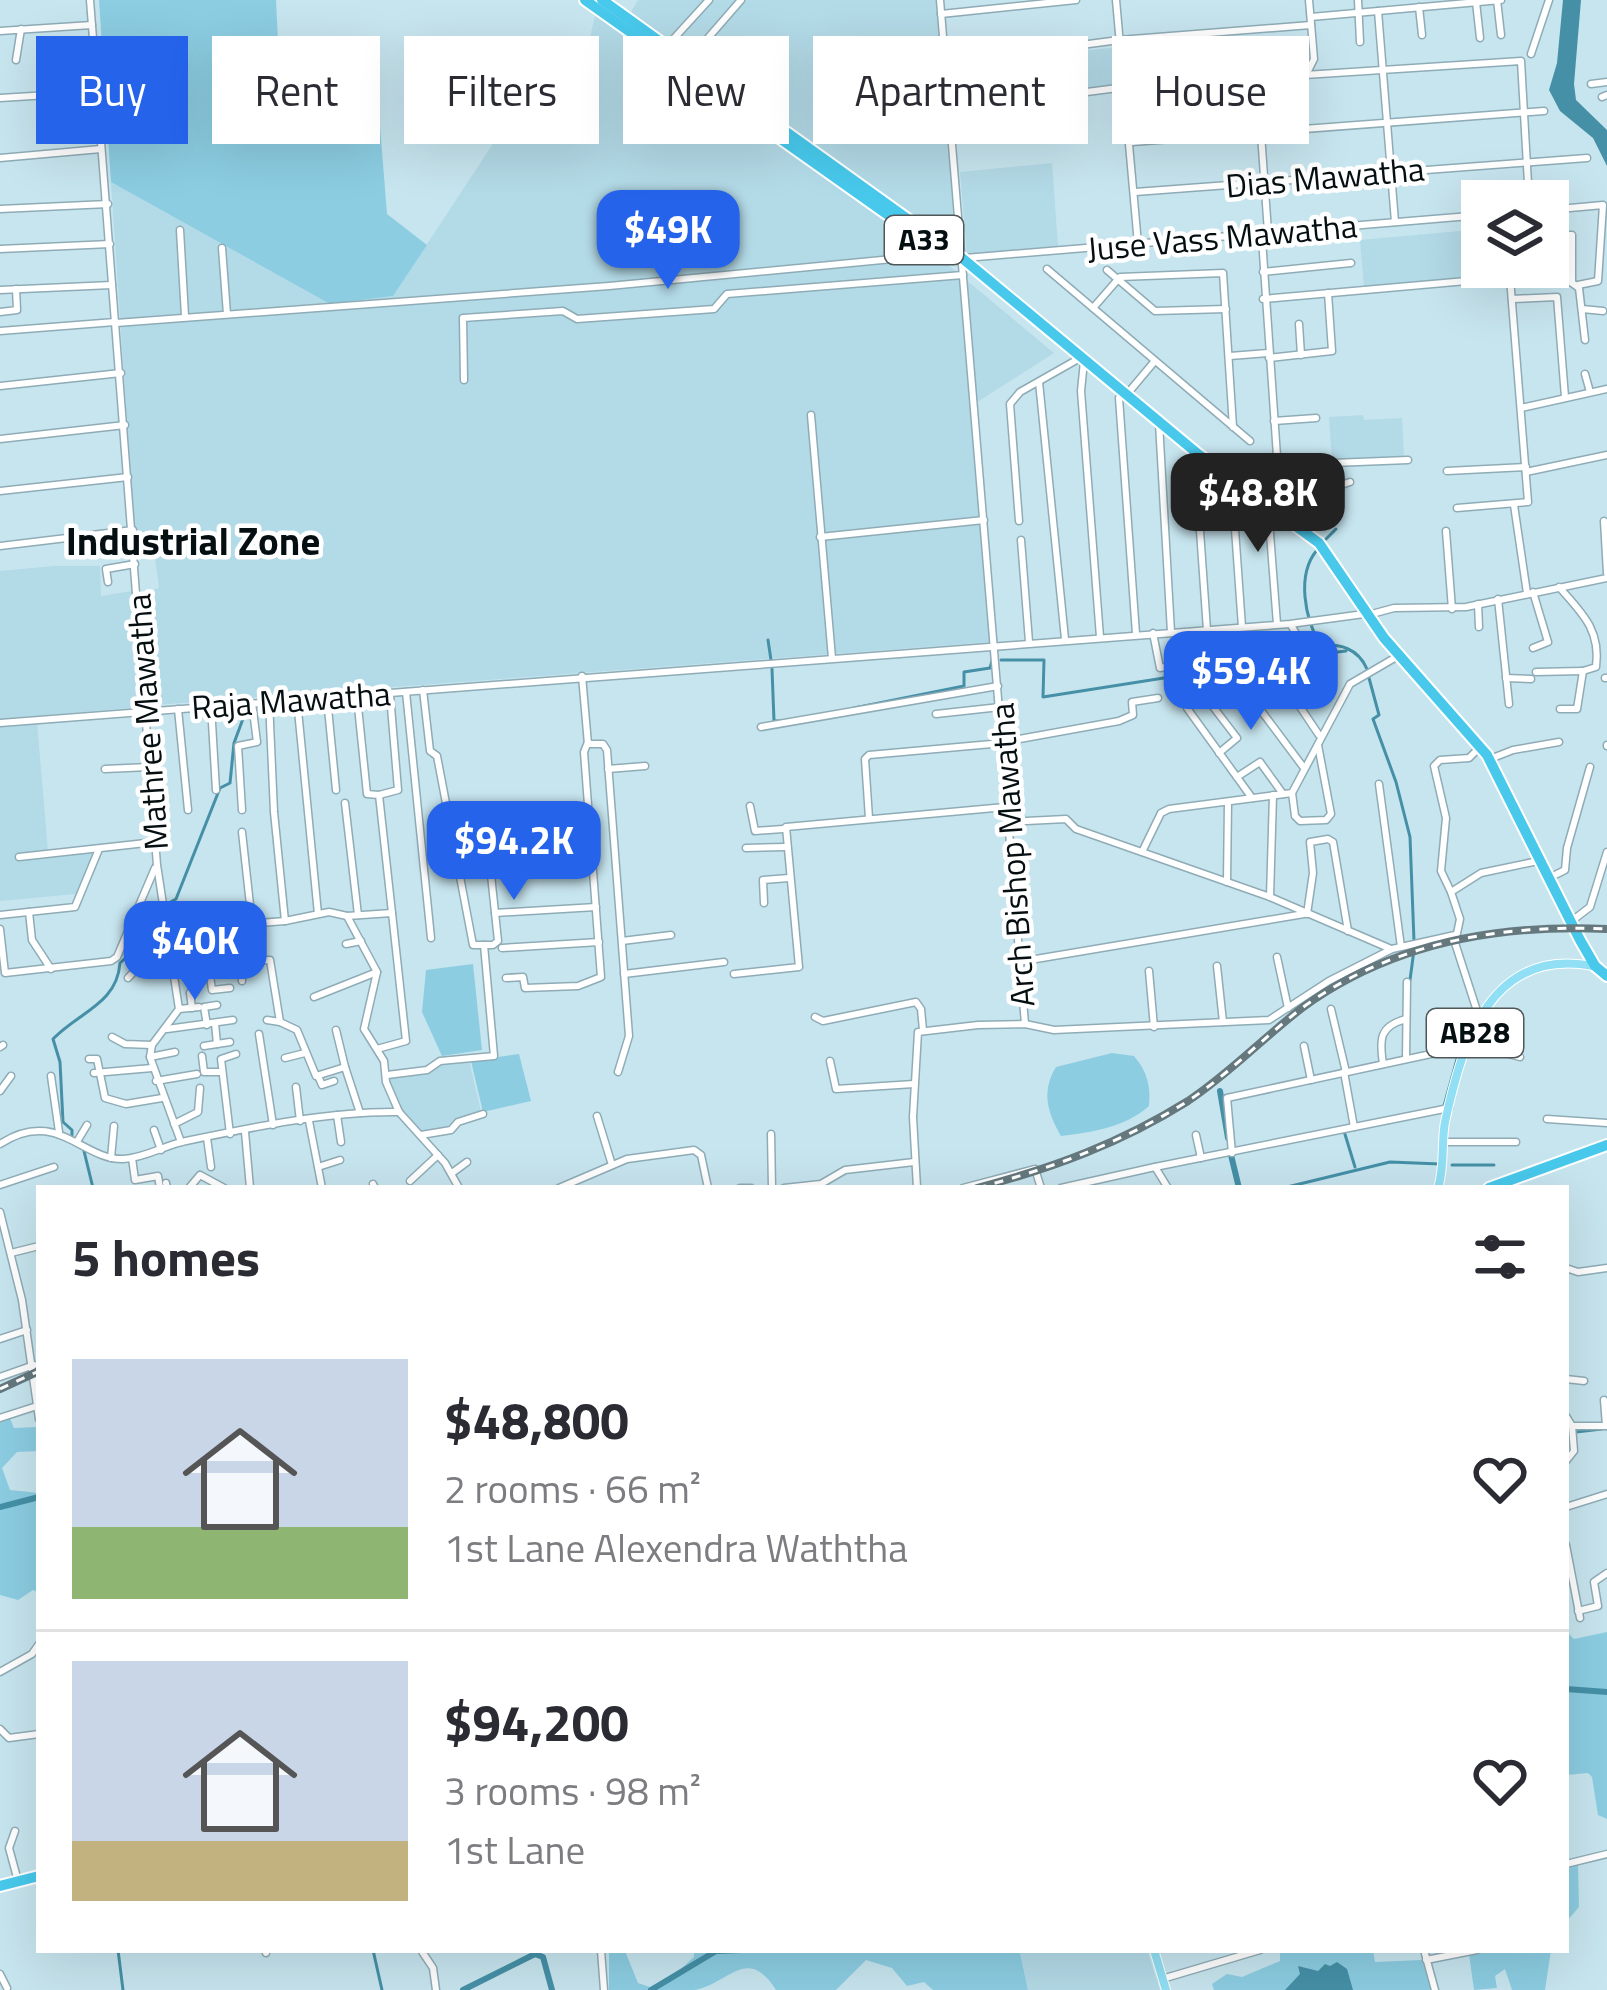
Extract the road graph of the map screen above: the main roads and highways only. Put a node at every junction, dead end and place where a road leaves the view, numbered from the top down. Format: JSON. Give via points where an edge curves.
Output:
{"nodes":[{"id":1,"x":586,"y":0,"type":"edge"},
{"id":2,"x":604,"y":0,"type":"edge"},
{"id":3,"x":962,"y":267,"type":"junction"},
{"id":4,"x":1158,"y":426,"type":"junction"},
{"id":5,"x":1250,"y":494,"type":"junction"},
{"id":6,"x":1581,"y":960,"type":"junction"},
{"id":7,"x":1607,"y":976,"type":"edge"},
{"id":8,"x":1607,"y":1148,"type":"edge"},
{"id":9,"x":1439,"y":1185,"type":"edge"},
{"id":10,"x":1498,"y":1185,"type":"edge"},
{"id":11,"x":1514,"y":1185,"type":"edge"},
{"id":12,"x":36,"y":1880,"type":"edge"},
{"id":13,"x":36,"y":1881,"type":"edge"},
{"id":14,"x":0,"y":1888,"type":"edge"},
{"id":15,"x":1155,"y":1953,"type":"edge"},
{"id":16,"x":1166,"y":1990,"type":"edge"}],
"edges":[{"from":1,"to":3,"type":"highway","number":"A33"},
{"from":2,"to":3,"type":"highway","number":"A33"},
{"from":3,"to":4,"type":"highway","number":"A33"},
{"from":4,"to":5,"type":"highway","number":"A33"},
{"from":4,"to":5,"type":"highway","number":"A33"},
{"from":5,"to":6,"type":"highway","number":"A33","via":[[1333,559],[1399,656],[1490,759],[1580,940]]},
{"from":6,"to":7,"type":"highway","number":"A33"},
{"from":6,"to":9,"type":"main road","number":"AB28","via":[[1522,971],[1480,1021],[1457,1073]]},
{"from":8,"to":10,"type":"highway"},
{"from":8,"to":11,"type":"highway"},
{"from":12,"to":14,"type":"highway"},
{"from":13,"to":14,"type":"highway"},
{"from":15,"to":16,"type":"main road"}]}
